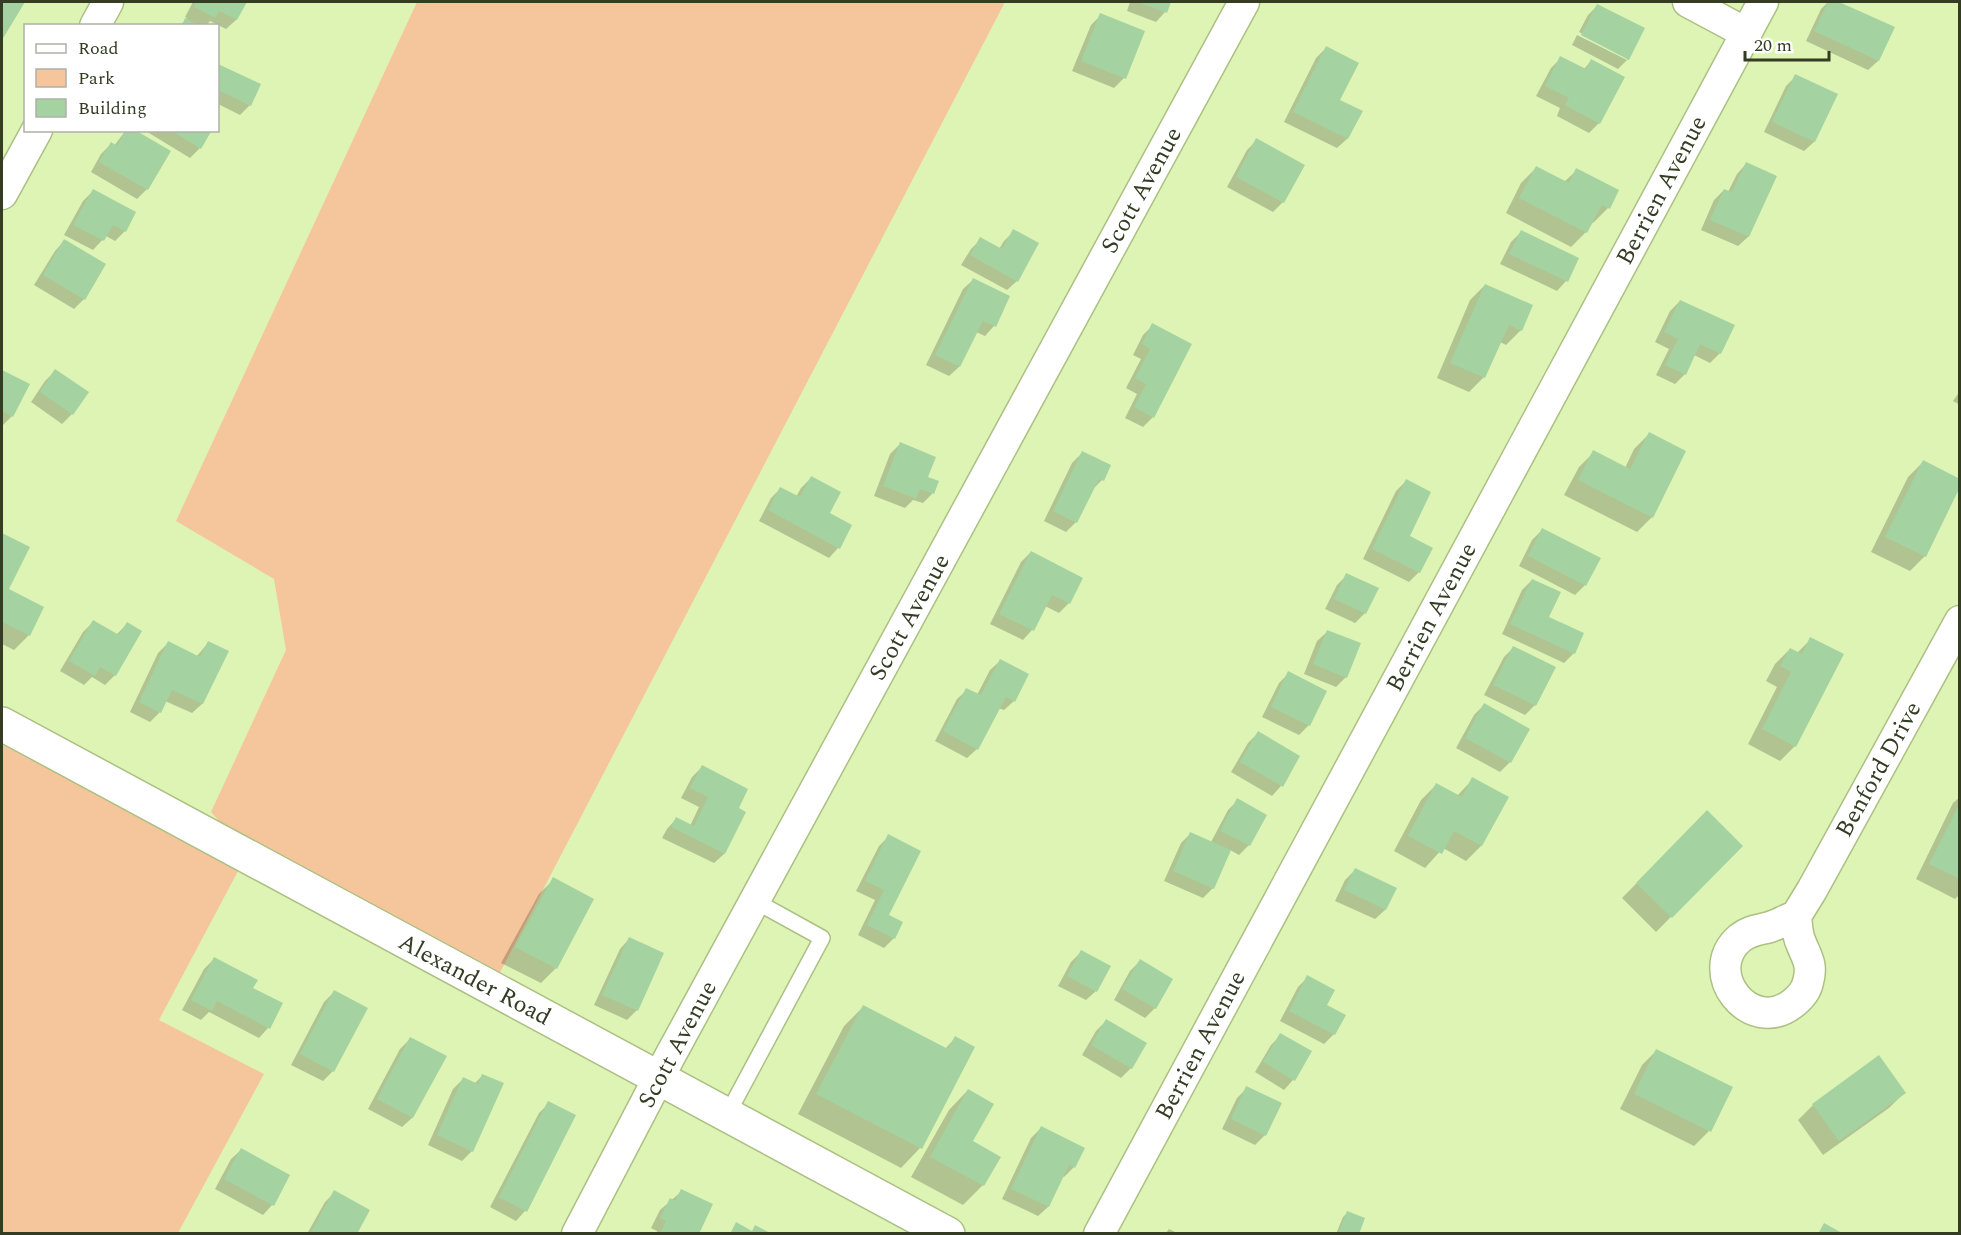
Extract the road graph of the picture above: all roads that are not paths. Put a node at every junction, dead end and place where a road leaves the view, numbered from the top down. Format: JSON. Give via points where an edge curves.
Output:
{"nodes":[{"id":1,"x":108,"y":2,"type":"edge"},
{"id":2,"x":1244,"y":2,"type":"edge"},
{"id":3,"x":1688,"y":2,"type":"edge"},
{"id":4,"x":1763,"y":2,"type":"edge"},
{"id":5,"x":96,"y":24,"type":"edge"},
{"id":6,"x":1746,"y":33,"type":"junction"},
{"id":7,"x":36,"y":132,"type":"edge"},
{"id":8,"x":2,"y":194,"type":"edge"},
{"id":9,"x":1959,"y":621,"type":"edge"},
{"id":10,"x":2,"y":724,"type":"edge"},
{"id":11,"x":755,"y":901,"type":"junction"},
{"id":12,"x":1796,"y":916,"type":"dead end"},
{"id":13,"x":659,"y":1077,"type":"junction"},
{"id":14,"x":728,"y":1114,"type":"junction"},
{"id":15,"x":577,"y":1233,"type":"edge"},
{"id":16,"x":948,"y":1233,"type":"edge"},
{"id":17,"x":1099,"y":1233,"type":"edge"}],
"edges":[{"from":1,"to":5,"type":"street"},
{"from":2,"to":11,"type":"street","name":"Scott Avenue"},
{"from":3,"to":6,"type":"street"},
{"from":4,"to":6,"type":"street","name":"Berrien Avenue"},
{"from":6,"to":17,"type":"street","name":"Berrien Avenue"},
{"from":7,"to":8,"type":"street"},
{"from":9,"to":12,"type":"street","name":"Benford Drive"},
{"from":10,"to":13,"type":"street","name":"Alexander Road"},
{"from":11,"to":13,"type":"street","name":"Scott Avenue"},
{"from":11,"to":14,"type":"lane","via":[[822,938]]},
{"from":13,"to":14,"type":"street","name":"Alexander Road"},
{"from":13,"to":15,"type":"street","name":"Scott Avenue"},
{"from":14,"to":16,"type":"street","name":"Alexander Road"}]}
